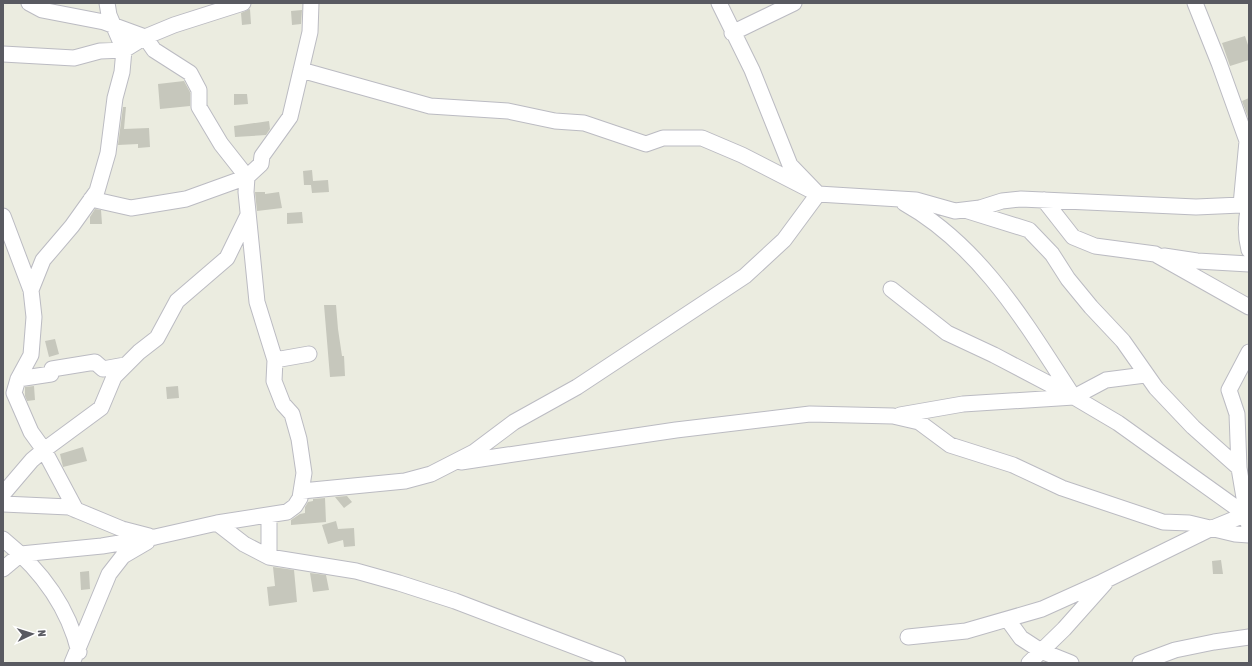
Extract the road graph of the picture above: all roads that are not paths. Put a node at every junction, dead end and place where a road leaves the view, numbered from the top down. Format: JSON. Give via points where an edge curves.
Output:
{"nodes":[{"id":1,"x":28,"y":3,"type":"edge"},
{"id":2,"x":107,"y":3,"type":"edge"},
{"id":3,"x":243,"y":3,"type":"edge"},
{"id":4,"x":311,"y":3,"type":"edge"},
{"id":5,"x":719,"y":3,"type":"edge"},
{"id":6,"x":794,"y":3,"type":"edge"},
{"id":7,"x":1196,"y":3,"type":"edge"},
{"id":8,"x":114,"y":26,"type":"junction"},
{"id":9,"x":732,"y":33,"type":"junction"},
{"id":10,"x":145,"y":37,"type":"junction"},
{"id":11,"x":124,"y":50,"type":"junction"},
{"id":12,"x":3,"y":54,"type":"edge"},
{"id":13,"x":301,"y":70,"type":"junction"},
{"id":14,"x":1248,"y":140,"type":"edge"},
{"id":15,"x":247,"y":176,"type":"junction"},
{"id":16,"x":818,"y":194,"type":"junction"},
{"id":17,"x":91,"y":199,"type":"junction"},
{"id":18,"x":897,"y":199,"type":"junction"},
{"id":19,"x":1044,"y":200,"type":"junction"},
{"id":20,"x":1246,"y":205,"type":"edge"},
{"id":21,"x":964,"y":210,"type":"junction"},
{"id":22,"x":249,"y":214,"type":"junction"},
{"id":23,"x":3,"y":216,"type":"edge"},
{"id":24,"x":1249,"y":250,"type":"edge"},
{"id":25,"x":1155,"y":254,"type":"junction"},
{"id":26,"x":1249,"y":264,"type":"edge"},
{"id":27,"x":891,"y":289,"type":"dead end"},
{"id":28,"x":31,"y":290,"type":"junction"},
{"id":29,"x":1249,"y":307,"type":"edge"},
{"id":30,"x":1249,"y":352,"type":"edge"},
{"id":31,"x":309,"y":354,"type":"dead end"},
{"id":32,"x":275,"y":360,"type":"junction"},
{"id":33,"x":125,"y":365,"type":"junction"},
{"id":34,"x":1145,"y":375,"type":"junction"},
{"id":35,"x":12,"y":390,"type":"edge"},
{"id":36,"x":1074,"y":397,"type":"junction"},
{"id":37,"x":893,"y":416,"type":"junction"},
{"id":38,"x":44,"y":450,"type":"junction"},
{"id":39,"x":453,"y":462,"type":"junction"},
{"id":40,"x":1239,"y":468,"type":"junction"},
{"id":41,"x":302,"y":491,"type":"junction"},
{"id":42,"x":3,"y":494,"type":"edge"},
{"id":43,"x":3,"y":504,"type":"edge"},
{"id":44,"x":76,"y":510,"type":"junction"},
{"id":45,"x":269,"y":516,"type":"junction"},
{"id":46,"x":1248,"y":518,"type":"edge"},
{"id":47,"x":217,"y":523,"type":"junction"},
{"id":48,"x":1210,"y":529,"type":"junction"},
{"id":49,"x":1249,"y":535,"type":"edge"},
{"id":50,"x":155,"y":537,"type":"junction"},
{"id":51,"x":3,"y":539,"type":"edge"},
{"id":52,"x":22,"y":554,"type":"junction"},
{"id":53,"x":268,"y":557,"type":"junction"},
{"id":54,"x":3,"y":569,"type":"edge"},
{"id":55,"x":1109,"y":578,"type":"junction"},
{"id":56,"x":1008,"y":620,"type":"junction"},
{"id":57,"x":908,"y":637,"type":"dead end"},
{"id":58,"x":1246,"y":637,"type":"edge"},
{"id":59,"x":78,"y":648,"type":"junction"},
{"id":60,"x":1041,"y":651,"type":"junction"},
{"id":61,"x":72,"y":663,"type":"edge"},
{"id":62,"x":81,"y":663,"type":"edge"},
{"id":63,"x":618,"y":663,"type":"edge"},
{"id":64,"x":1028,"y":663,"type":"edge"},
{"id":65,"x":1071,"y":663,"type":"edge"},
{"id":66,"x":1140,"y":663,"type":"edge"}],
"edges":[{"from":1,"to":8,"type":"street","via":[[42,10]]},
{"from":2,"to":8,"type":"street"},
{"from":3,"to":10,"type":"street"},
{"from":4,"to":13,"type":"street","via":[[310,32]]},
{"from":5,"to":9,"type":"street"},
{"from":6,"to":9,"type":"street"},
{"from":7,"to":14,"type":"street"},
{"from":8,"to":10,"type":"street"},
{"from":8,"to":11,"type":"street"},
{"from":9,"to":16,"type":"street","via":[[752,70],[790,165]]},
{"from":10,"to":11,"type":"street"},
{"from":10,"to":15,"type":"street","via":[[154,50],[190,73],[199,90],[199,107],[221,144]]},
{"from":11,"to":12,"type":"street","via":[[100,51],[74,58]]},
{"from":11,"to":17,"type":"street","via":[[108,153],[97,191]]},
{"from":13,"to":15,"type":"street","via":[[290,117],[262,156],[261,164]]},
{"from":13,"to":16,"type":"street","via":[[430,106],[508,111],[584,124],[646,144],[664,138],[702,138]]},
{"from":14,"to":20,"type":"street"},
{"from":15,"to":17,"type":"street","via":[[186,199],[131,208]]},
{"from":15,"to":22,"type":"street"},
{"from":16,"to":18,"type":"street"},
{"from":16,"to":39,"type":"street","via":[[784,240],[745,276],[577,387],[514,422],[474,452]]},
{"from":17,"to":28,"type":"street","via":[[43,260]]},
{"from":18,"to":21,"type":"street","via":[[916,200],[955,211]]},
{"from":18,"to":36,"type":"street","via":[[919,211],[973,257],[1007,297]]},
{"from":19,"to":20,"type":"street","via":[[1196,207]]},
{"from":19,"to":21,"type":"street","via":[[1002,201]]},
{"from":19,"to":25,"type":"street","via":[[1073,237],[1095,246]]},
{"from":20,"to":24,"type":"street","via":[[1245,231]]},
{"from":21,"to":34,"type":"street","via":[[1029,230],[1052,254],[1091,307],[1123,341]]},
{"from":22,"to":32,"type":"street","via":[[257,302]]},
{"from":22,"to":33,"type":"street","via":[[227,258],[177,301],[157,338]]},
{"from":23,"to":28,"type":"street"},
{"from":25,"to":26,"type":"street"},
{"from":25,"to":29,"type":"street"},
{"from":27,"to":36,"type":"street","via":[[946,333]]},
{"from":28,"to":35,"type":"street","via":[[34,317],[31,355]]},
{"from":30,"to":40,"type":"street","via":[[1229,390],[1237,414]]},
{"from":31,"to":32,"type":"street"},
{"from":32,"to":41,"type":"street","via":[[274,381],[283,404],[292,414],[300,439],[304,473]]},
{"from":33,"to":35,"type":"street","via":[[102,369],[95,362],[52,369],[51,374]]},
{"from":33,"to":38,"type":"street","via":[[114,377],[101,408]]},
{"from":34,"to":36,"type":"street","via":[[1106,380]]},
{"from":34,"to":40,"type":"street","via":[[1193,427]]},
{"from":35,"to":38,"type":"street","via":[[31,432]]},
{"from":36,"to":37,"type":"street","via":[[963,404]]},
{"from":36,"to":46,"type":"street","via":[[1118,423]]},
{"from":37,"to":39,"type":"street","via":[[810,414]]},
{"from":37,"to":48,"type":"street","via":[[919,422],[950,445],[1013,465],[1062,488],[1163,522],[1189,523]]},
{"from":38,"to":42,"type":"street"},
{"from":38,"to":44,"type":"street"},
{"from":39,"to":41,"type":"street","via":[[431,474],[405,480]]},
{"from":40,"to":46,"type":"street"},
{"from":41,"to":45,"type":"street","via":[[295,506],[287,512]]},
{"from":43,"to":44,"type":"street","via":[[69,507]]},
{"from":44,"to":50,"type":"street","via":[[122,529]]},
{"from":45,"to":47,"type":"street"},
{"from":45,"to":53,"type":"street"},
{"from":46,"to":48,"type":"street"},
{"from":47,"to":50,"type":"street"},
{"from":47,"to":53,"type":"street","via":[[244,544]]},
{"from":48,"to":49,"type":"street"},
{"from":48,"to":55,"type":"street"},
{"from":50,"to":52,"type":"street","via":[[102,546]]},
{"from":50,"to":59,"type":"street","via":[[123,556],[109,574]]},
{"from":51,"to":52,"type":"street"},
{"from":52,"to":54,"type":"street"},
{"from":52,"to":59,"type":"street","via":[[42,576],[62,609]]},
{"from":53,"to":63,"type":"street","via":[[356,571],[399,583],[455,601]]},
{"from":55,"to":56,"type":"street","via":[[1042,609]]},
{"from":55,"to":60,"type":"street"},
{"from":56,"to":57,"type":"street","via":[[966,631]]},
{"from":56,"to":60,"type":"street","via":[[1021,638]]},
{"from":58,"to":66,"type":"street","via":[[1175,650]]},
{"from":59,"to":61,"type":"street"},
{"from":59,"to":62,"type":"street"},
{"from":60,"to":64,"type":"street"},
{"from":60,"to":65,"type":"street"}]}
